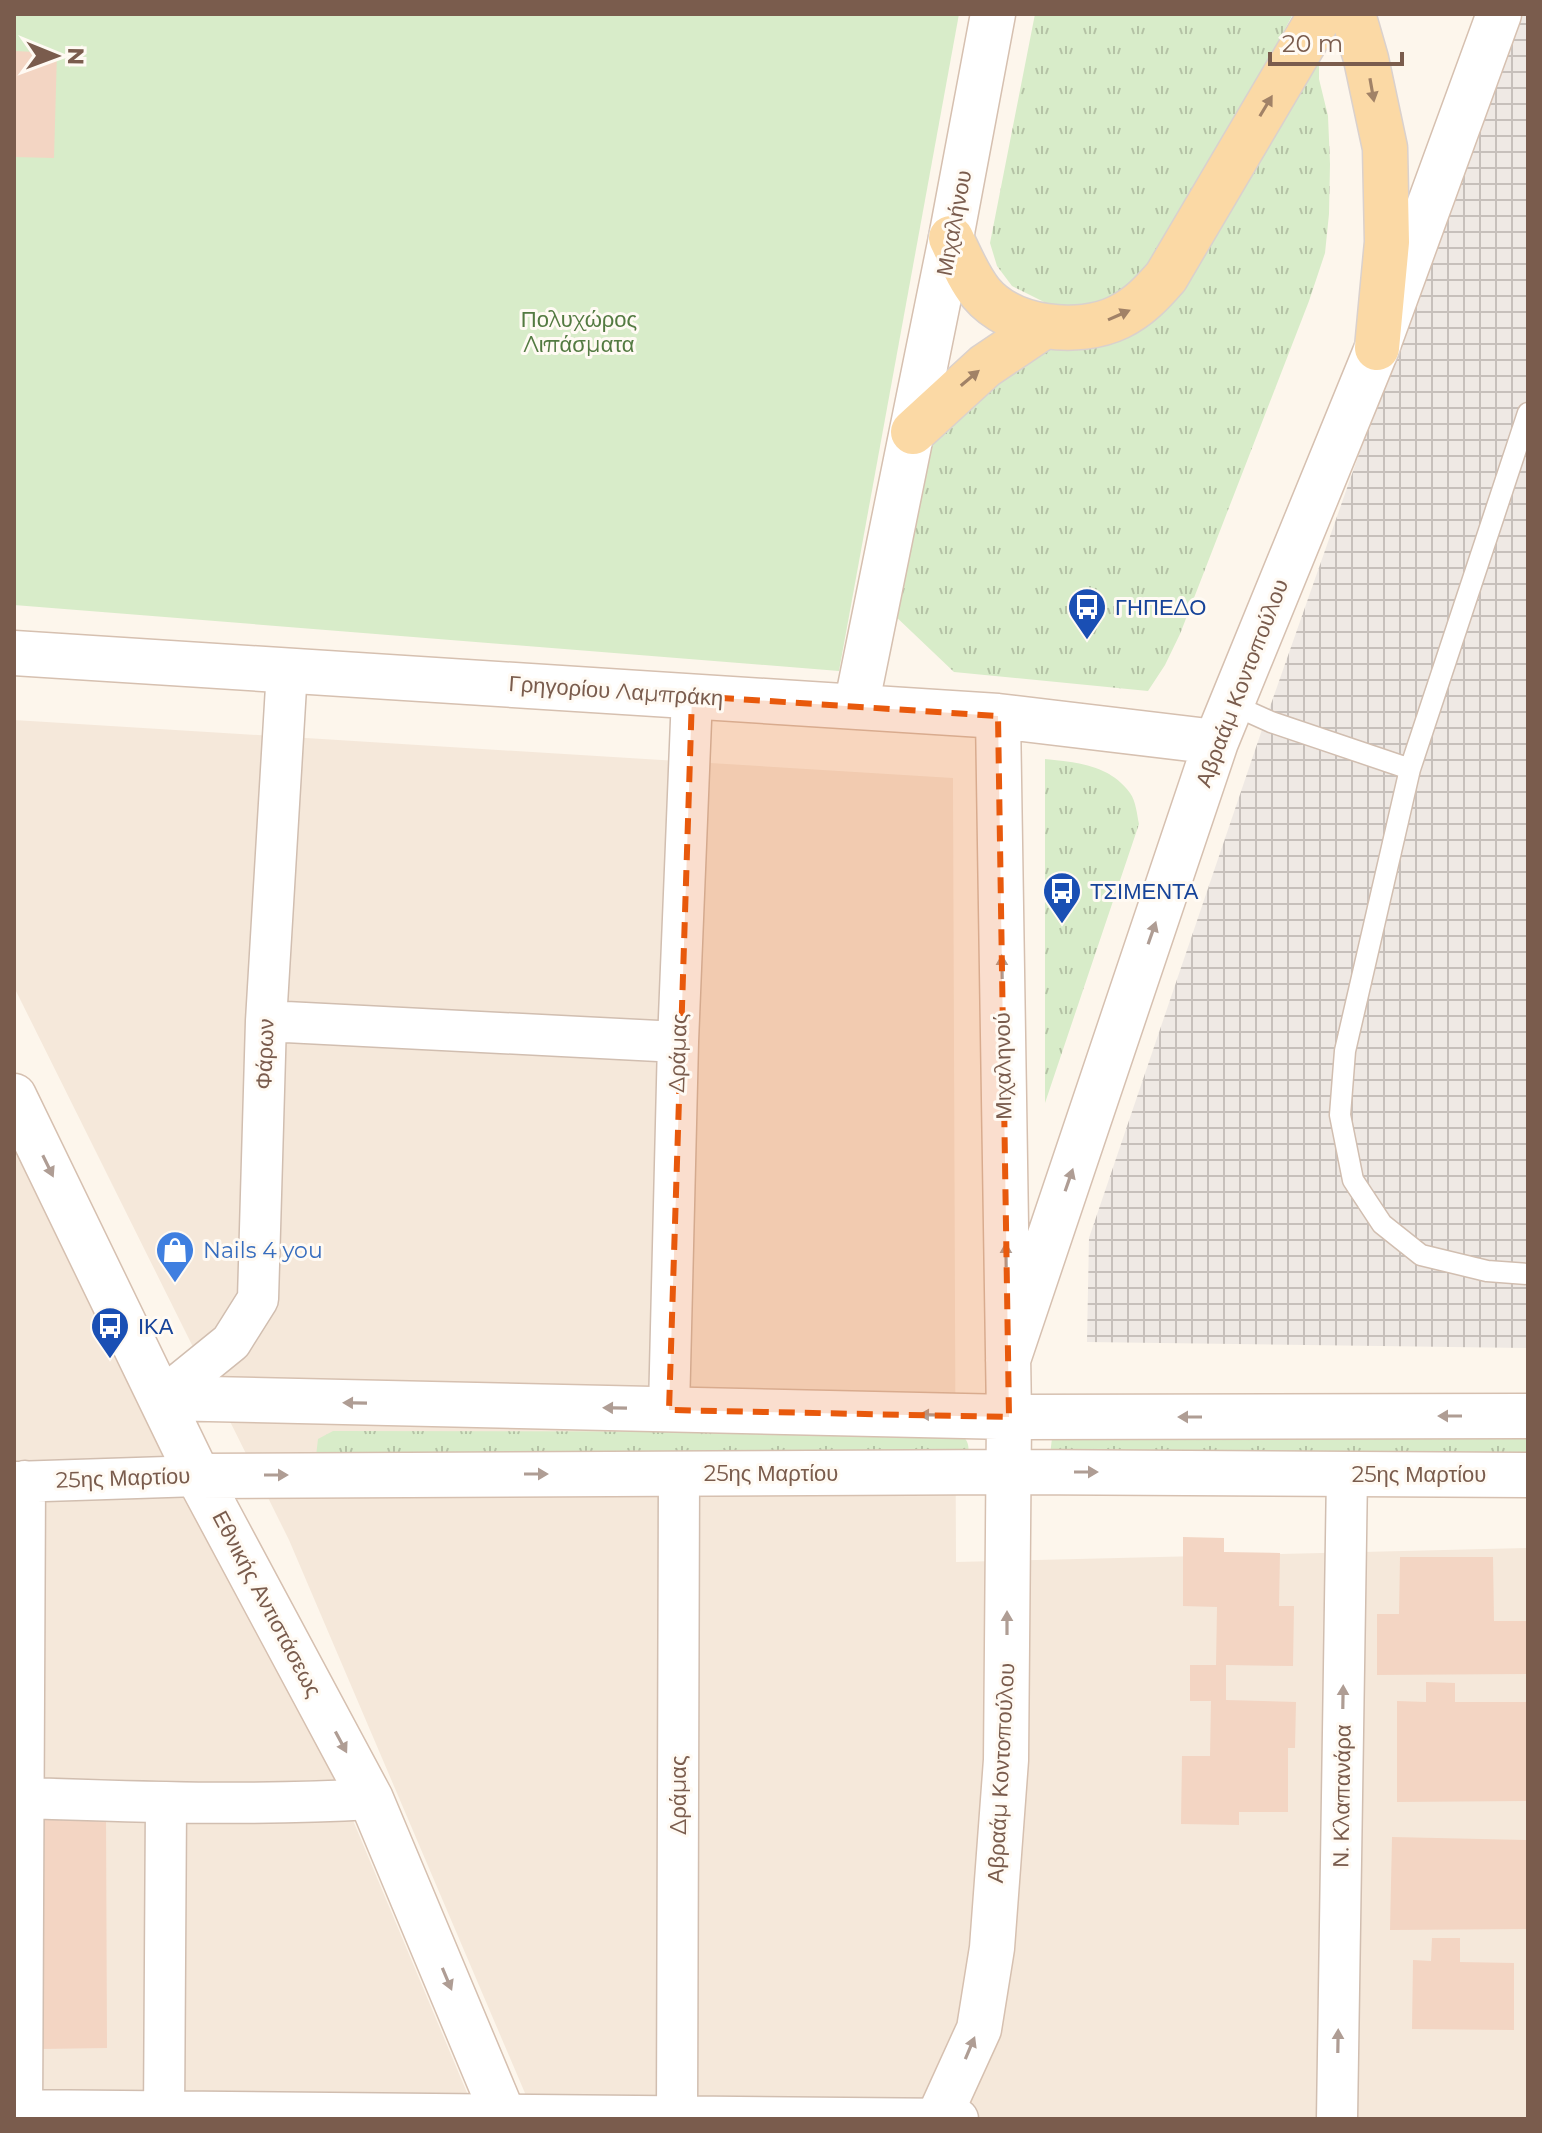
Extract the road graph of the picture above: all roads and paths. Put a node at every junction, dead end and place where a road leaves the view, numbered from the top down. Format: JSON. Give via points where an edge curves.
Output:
{"nodes":[{"id":1,"x":993,"y":14,"type":"edge"},
{"id":2,"x":1321,"y":14,"type":"edge"},
{"id":3,"x":1353,"y":14,"type":"edge"},
{"id":4,"x":1499,"y":14,"type":"edge"},
{"id":5,"x":951,"y":238,"type":"junction"},
{"id":6,"x":1043,"y":327,"type":"junction"},
{"id":7,"x":1377,"y":348,"type":"junction"},
{"id":8,"x":1528,"y":413,"type":"edge"},
{"id":9,"x":913,"y":432,"type":"junction"},
{"id":10,"x":14,"y":653,"type":"edge"},
{"id":11,"x":287,"y":670,"type":"junction"},
{"id":12,"x":692,"y":696,"type":"junction"},
{"id":13,"x":856,"y":707,"type":"junction"},
{"id":14,"x":998,"y":716,"type":"junction"},
{"id":15,"x":1224,"y":723,"type":"junction"},
{"id":16,"x":1410,"y":769,"type":"junction"},
{"id":17,"x":266,"y":1021,"type":"junction"},
{"id":18,"x":678,"y":1042,"type":"junction"},
{"id":19,"x":14,"y":1096,"type":"edge"},
{"id":20,"x":1528,"y":1274,"type":"edge"},
{"id":21,"x":1008,"y":1360,"type":"junction"},
{"id":22,"x":162,"y":1398,"type":"junction"},
{"id":23,"x":669,"y":1410,"type":"junction"},
{"id":24,"x":1528,"y":1416,"type":"edge"},
{"id":25,"x":1009,"y":1417,"type":"junction"},
{"id":26,"x":1008,"y":1472,"type":"junction"},
{"id":27,"x":679,"y":1474,"type":"junction"},
{"id":28,"x":1347,"y":1474,"type":"junction"},
{"id":29,"x":1528,"y":1475,"type":"edge"},
{"id":30,"x":198,"y":1476,"type":"junction"},
{"id":31,"x":20,"y":1482,"type":"edge"},
{"id":32,"x":24,"y":1798,"type":"junction"},
{"id":33,"x":371,"y":1799,"type":"junction"},
{"id":34,"x":166,"y":1803,"type":"junction"},
{"id":35,"x":19,"y":2113,"type":"edge"},
{"id":36,"x":164,"y":2115,"type":"edge"},
{"id":37,"x":314,"y":2116,"type":"edge"},
{"id":38,"x":504,"y":2117,"type":"edge"},
{"id":39,"x":677,"y":2117,"type":"junction"},
{"id":40,"x":938,"y":2119,"type":"edge"},
{"id":41,"x":958,"y":2119,"type":"edge"},
{"id":42,"x":1337,"y":2119,"type":"edge"}],
"edges":[{"from":1,"to":5,"type":"street","name":"Μιχαλήνου"},
{"from":6,"to":2,"type":"main road","one_way":true,"via":[[1077,327],[1116,318],[1145,301],[1166,277]]},
{"from":3,"to":7,"type":"main road","one_way":true,"via":[[1385,148],[1387,242]]},
{"from":4,"to":7,"type":"street","name":"Αβραάμ Κοντοπούλου"},
{"from":5,"to":6,"type":"main road","via":[[981,293],[1004,313]]},
{"from":5,"to":9,"type":"street","name":"Μιχαλήνου"},
{"from":9,"to":6,"type":"main road","one_way":true,"via":[[985,366]]},
{"from":7,"to":15,"type":"street","name":"Αβραάμ Κοντοπούλου"},
{"from":8,"to":16,"type":"lane"},
{"from":9,"to":13,"type":"street"},
{"from":10,"to":11,"type":"street","name":"Γρηγορίου Λαμπράκη"},
{"from":11,"to":12,"type":"street","name":"Γρηγορίου Λαμπράκη"},
{"from":11,"to":17,"type":"street","name":"Φάρων"},
{"from":12,"to":13,"type":"street","name":"Γρηγορίου Λαμπράκη"},
{"from":12,"to":18,"type":"street","name":"Δράμας"},
{"from":13,"to":14,"type":"street","name":"Γρηγορίου Λαμπράκη"},
{"from":14,"to":15,"type":"street","name":"Γρηγορίου Λαμπράκη"},
{"from":21,"to":14,"type":"street","name":"Μιχαληνού","one_way":true},
{"from":15,"to":16,"type":"lane","via":[[1271,722]]},
{"from":21,"to":15,"type":"street","name":"Αβραάμ Κοντοπούλου","one_way":true},
{"from":16,"to":20,"type":"lane","via":[[1345,1051],[1340,1115],[1353,1180],[1382,1224],[1421,1255],[1487,1271]]},
{"from":17,"to":18,"type":"street"},
{"from":17,"to":22,"type":"street","name":"Φάρων","via":[[258,1299],[231,1342]]},
{"from":18,"to":23,"type":"street","name":"Δράμας"},
{"from":19,"to":22,"type":"street","name":"Εθνικής Αντιστάσεως","one_way":true},
{"from":21,"to":25,"type":"street","name":"Μιχαληνού"},
{"from":23,"to":22,"type":"street","one_way":true},
{"from":22,"to":30,"type":"street","name":"Εθνικής Αντιστάσεως"},
{"from":25,"to":23,"type":"street","one_way":true},
{"from":24,"to":25,"type":"street","one_way":true},
{"from":25,"to":26,"type":"street","name":"Αβραάμ Κοντοπούλου"},
{"from":26,"to":27,"type":"street","name":"25ης Μαρτίου"},
{"from":26,"to":28,"type":"street","name":"25ης Μαρτίου","one_way":true},
{"from":40,"to":26,"type":"street","name":"Αβραάμ Κοντοπούλου","one_way":true,"via":[[979,2029],[992,1948],[1006,1760]]},
{"from":30,"to":27,"type":"street","name":"25ης Μαρτίου","one_way":true},
{"from":27,"to":39,"type":"street","name":"Δράμας"},
{"from":28,"to":29,"type":"street","name":"25ης Μαρτίου"},
{"from":42,"to":28,"type":"street","name":"Ν. Κλαπανάρα","one_way":true},
{"from":30,"to":31,"type":"street","name":"25ης Μαρτίου"},
{"from":30,"to":33,"type":"street","name":"Εθνικής Αντιστάσεως","one_way":true},
{"from":31,"to":32,"type":"street"},
{"from":32,"to":34,"type":"street"},
{"from":32,"to":35,"type":"street"},
{"from":33,"to":34,"type":"street"},
{"from":33,"to":38,"type":"street","name":"Εθνικής Αντιστάσεως","one_way":true},
{"from":34,"to":36,"type":"street"},
{"from":35,"to":36,"type":"street"},
{"from":36,"to":37,"type":"street"},
{"from":37,"to":38,"type":"street"},
{"from":38,"to":39,"type":"street"},
{"from":39,"to":40,"type":"street"},
{"from":40,"to":41,"type":"street"}]}
